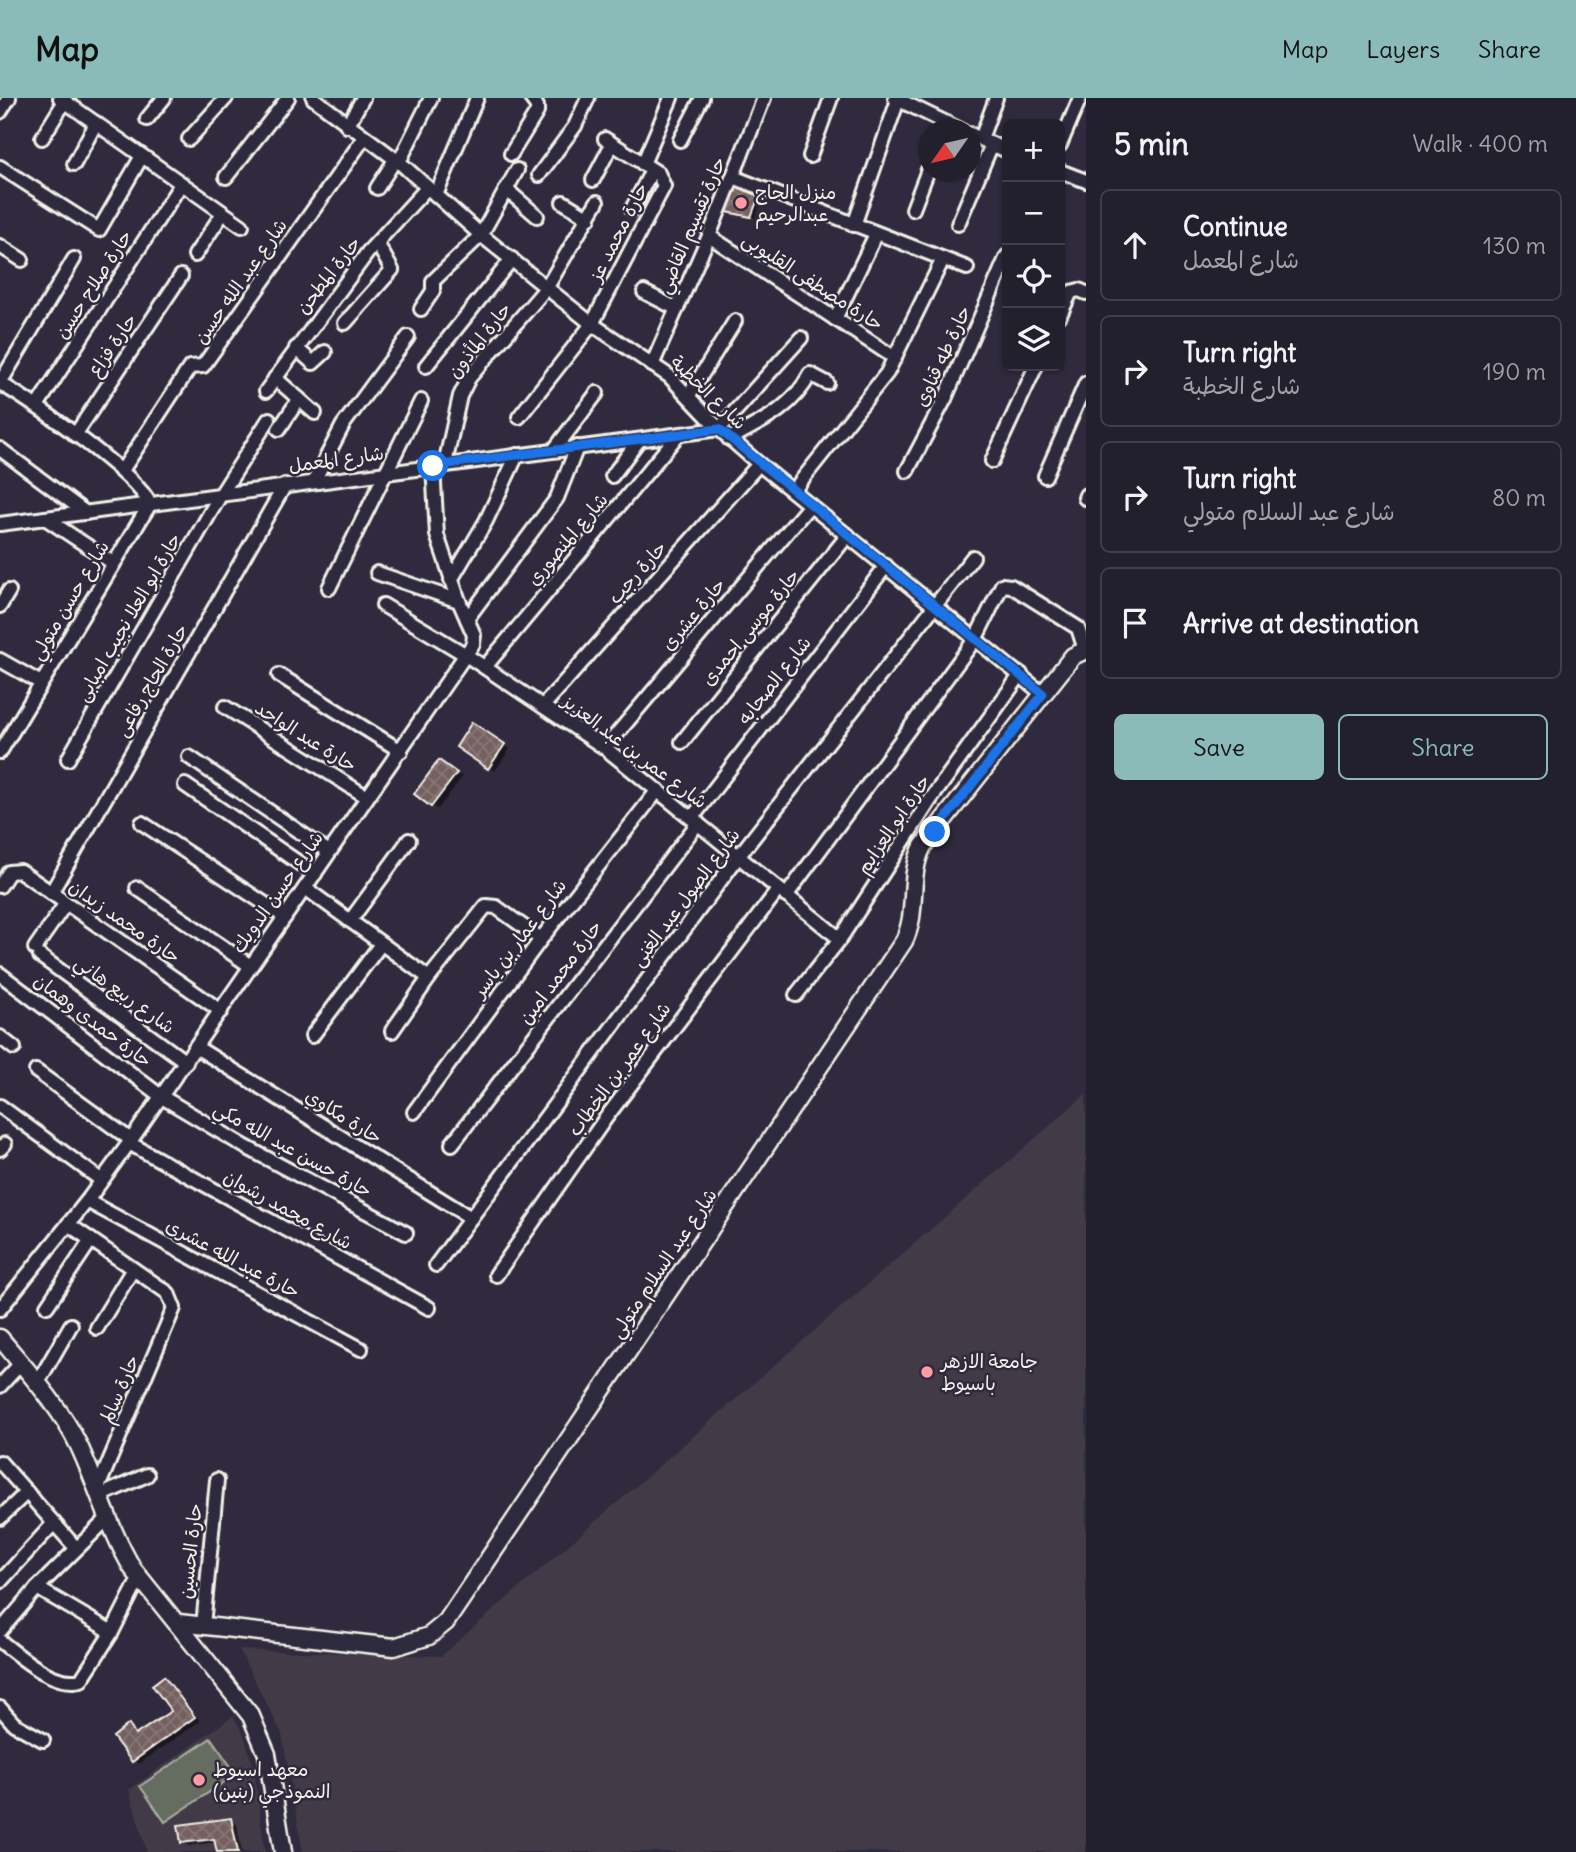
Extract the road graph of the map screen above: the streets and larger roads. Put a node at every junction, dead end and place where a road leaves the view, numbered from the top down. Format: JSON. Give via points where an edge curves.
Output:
{"nodes":[{"id":1,"x":9,"y":98,"type":"edge"},
{"id":2,"x":164,"y":98,"type":"edge"},
{"id":3,"x":226,"y":98,"type":"edge"},
{"id":4,"x":288,"y":98,"type":"edge"},
{"id":5,"x":313,"y":98,"type":"edge"},
{"id":6,"x":363,"y":98,"type":"edge"},
{"id":7,"x":431,"y":98,"type":"edge"},
{"id":8,"x":477,"y":98,"type":"edge"},
{"id":9,"x":531,"y":98,"type":"edge"},
{"id":10,"x":588,"y":98,"type":"edge"},
{"id":11,"x":671,"y":98,"type":"edge"},
{"id":12,"x":702,"y":98,"type":"edge"},
{"id":13,"x":764,"y":98,"type":"edge"},
{"id":14,"x":831,"y":98,"type":"edge"},
{"id":15,"x":931,"y":98,"type":"edge"},
{"id":16,"x":996,"y":98,"type":"edge"},
{"id":17,"x":1080,"y":98,"type":"edge"},
{"id":18,"x":897,"y":99,"type":"edge"},
{"id":19,"x":62,"y":100,"type":"edge"},
{"id":20,"x":0,"y":112,"type":"edge"},
{"id":21,"x":925,"y":112,"type":"junction"},
{"id":22,"x":147,"y":119,"type":"dead end"},
{"id":23,"x":936,"y":119,"type":"edge"},
{"id":24,"x":96,"y":123,"type":"junction"},
{"id":25,"x":347,"y":126,"type":"junction"},
{"id":26,"x":1065,"y":133,"type":"edge"},
{"id":27,"x":42,"y":138,"type":"dead end"},
{"id":28,"x":364,"y":138,"type":"junction"},
{"id":29,"x":189,"y":139,"type":"dead end"},
{"id":30,"x":981,"y":139,"type":"edge"},
{"id":31,"x":681,"y":140,"type":"dead end"},
{"id":32,"x":1002,"y":148,"type":"edge"},
{"id":33,"x":511,"y":154,"type":"dead end"},
{"id":34,"x":142,"y":156,"type":"junction"},
{"id":35,"x":810,"y":156,"type":"dead end"},
{"id":36,"x":397,"y":161,"type":"junction"},
{"id":37,"x":74,"y":164,"type":"dead end"},
{"id":38,"x":0,"y":167,"type":"edge"},
{"id":39,"x":647,"y":167,"type":"junction"},
{"id":40,"x":517,"y":170,"type":"dead end"},
{"id":41,"x":1065,"y":173,"type":"edge"},
{"id":42,"x":539,"y":175,"type":"dead end"},
{"id":43,"x":226,"y":177,"type":"dead end"},
{"id":44,"x":733,"y":177,"type":"junction"},
{"id":45,"x":593,"y":180,"type":"dead end"},
{"id":46,"x":1086,"y":181,"type":"edge"},
{"id":47,"x":924,"y":182,"type":"edge"},
{"id":48,"x":969,"y":182,"type":"edge"},
{"id":49,"x":181,"y":184,"type":"junction"},
{"id":50,"x":377,"y":188,"type":"dead end"},
{"id":51,"x":507,"y":190,"type":"junction"},
{"id":52,"x":431,"y":192,"type":"junction"},
{"id":53,"x":563,"y":202,"type":"dead end"},
{"id":54,"x":597,"y":202,"type":"dead end"},
{"id":55,"x":632,"y":209,"type":"dead end"},
{"id":56,"x":913,"y":209,"type":"dead end"},
{"id":57,"x":223,"y":213,"type":"junction"},
{"id":58,"x":537,"y":216,"type":"dead end"},
{"id":59,"x":589,"y":218,"type":"junction"},
{"id":60,"x":958,"y":224,"type":"dead end"},
{"id":61,"x":854,"y":225,"type":"junction"},
{"id":62,"x":242,"y":226,"type":"dead end"},
{"id":63,"x":876,"y":234,"type":"junction"},
{"id":64,"x":481,"y":235,"type":"junction"},
{"id":65,"x":709,"y":236,"type":"junction"},
{"id":66,"x":377,"y":243,"type":"junction"},
{"id":67,"x":0,"y":246,"type":"edge"},
{"id":68,"x":195,"y":255,"type":"dead end"},
{"id":69,"x":74,"y":259,"type":"dead end"},
{"id":70,"x":512,"y":259,"type":"junction"},
{"id":71,"x":943,"y":259,"type":"junction"},
{"id":72,"x":22,"y":260,"type":"dead end"},
{"id":73,"x":967,"y":268,"type":"dead end"},
{"id":74,"x":1002,"y":268,"type":"edge"},
{"id":75,"x":181,"y":276,"type":"dead end"},
{"id":76,"x":547,"y":287,"type":"junction"},
{"id":77,"x":644,"y":292,"type":"dead end"},
{"id":78,"x":1086,"y":293,"type":"edge"},
{"id":79,"x":1063,"y":308,"type":"edge"},
{"id":80,"x":421,"y":309,"type":"dead end"},
{"id":81,"x":677,"y":309,"type":"junction"},
{"id":82,"x":835,"y":319,"type":"junction"},
{"id":83,"x":735,"y":321,"type":"dead end"},
{"id":84,"x":345,"y":323,"type":"dead end"},
{"id":85,"x":592,"y":324,"type":"junction"},
{"id":86,"x":408,"y":337,"type":"dead end"},
{"id":87,"x":801,"y":338,"type":"dead end"},
{"id":88,"x":296,"y":348,"type":"junction"},
{"id":89,"x":325,"y":352,"type":"dead end"},
{"id":90,"x":895,"y":358,"type":"junction"},
{"id":91,"x":652,"y":365,"type":"junction"},
{"id":92,"x":426,"y":366,"type":"dead end"},
{"id":93,"x":1034,"y":371,"type":"edge"},
{"id":94,"x":275,"y":378,"type":"junction"},
{"id":95,"x":0,"y":383,"type":"edge"},
{"id":96,"x":827,"y":383,"type":"dead end"},
{"id":97,"x":1086,"y":383,"type":"edge"},
{"id":98,"x":266,"y":391,"type":"dead end"},
{"id":99,"x":597,"y":393,"type":"dead end"},
{"id":100,"x":689,"y":395,"type":"junction"},
{"id":101,"x":299,"y":399,"type":"junction"},
{"id":102,"x":421,"y":401,"type":"dead end"},
{"id":103,"x":37,"y":406,"type":"junction"},
{"id":104,"x":315,"y":412,"type":"dead end"},
{"id":105,"x":519,"y":416,"type":"dead end"},
{"id":106,"x":269,"y":419,"type":"dead end"},
{"id":107,"x":279,"y":429,"type":"dead end"},
{"id":108,"x":719,"y":429,"type":"junction"},
{"id":109,"x":75,"y":435,"type":"junction"},
{"id":110,"x":678,"y":435,"type":"junction"},
{"id":111,"x":729,"y":439,"type":"junction"},
{"id":112,"x":639,"y":440,"type":"junction"},
{"id":113,"x":577,"y":447,"type":"junction"},
{"id":114,"x":0,"y":449,"type":"edge"},
{"id":115,"x":554,"y":450,"type":"junction"},
{"id":116,"x":517,"y":455,"type":"junction"},
{"id":117,"x":992,"y":461,"type":"dead end"},
{"id":118,"x":759,"y":464,"type":"junction"},
{"id":119,"x":439,"y":465,"type":"junction"},
{"id":120,"x":389,"y":471,"type":"junction"},
{"id":121,"x":907,"y":471,"type":"dead end"},
{"id":122,"x":121,"y":472,"type":"junction"},
{"id":123,"x":612,"y":476,"type":"dead end"},
{"id":124,"x":1045,"y":476,"type":"dead end"},
{"id":125,"x":314,"y":481,"type":"junction"},
{"id":126,"x":285,"y":485,"type":"junction"},
{"id":127,"x":793,"y":491,"type":"junction"},
{"id":128,"x":221,"y":494,"type":"junction"},
{"id":129,"x":150,"y":504,"type":"junction"},
{"id":130,"x":810,"y":505,"type":"junction"},
{"id":131,"x":86,"y":513,"type":"junction"},
{"id":132,"x":45,"y":518,"type":"junction"},
{"id":133,"x":0,"y":524,"type":"edge"},
{"id":134,"x":848,"y":535,"type":"junction"},
{"id":135,"x":973,"y":557,"type":"dead end"},
{"id":136,"x":113,"y":563,"type":"junction"},
{"id":137,"x":886,"y":566,"type":"junction"},
{"id":138,"x":377,"y":573,"type":"dead end"},
{"id":139,"x":451,"y":580,"type":"junction"},
{"id":140,"x":329,"y":587,"type":"dead end"},
{"id":141,"x":9,"y":591,"type":"dead end"},
{"id":142,"x":458,"y":601,"type":"junction"},
{"id":143,"x":934,"y":604,"type":"junction"},
{"id":144,"x":383,"y":605,"type":"dead end"},
{"id":145,"x":0,"y":606,"type":"edge"},
{"id":146,"x":467,"y":619,"type":"junction"},
{"id":147,"x":976,"y":638,"type":"junction"},
{"id":148,"x":1086,"y":650,"type":"edge"},
{"id":149,"x":466,"y":654,"type":"junction"},
{"id":150,"x":0,"y":660,"type":"edge"},
{"id":151,"x":485,"y":667,"type":"junction"},
{"id":152,"x":1021,"y":674,"type":"junction"},
{"id":153,"x":279,"y":675,"type":"dead end"},
{"id":154,"x":41,"y":683,"type":"junction"},
{"id":155,"x":1043,"y":694,"type":"junction"},
{"id":156,"x":543,"y":706,"type":"junction"},
{"id":157,"x":225,"y":707,"type":"dead end"},
{"id":158,"x":682,"y":742,"type":"dead end"},
{"id":159,"x":605,"y":748,"type":"junction"},
{"id":160,"x":401,"y":751,"type":"junction"},
{"id":161,"x":0,"y":752,"type":"edge"},
{"id":162,"x":189,"y":757,"type":"dead end"},
{"id":163,"x":68,"y":759,"type":"dead end"},
{"id":164,"x":186,"y":785,"type":"dead end"},
{"id":165,"x":658,"y":790,"type":"junction"},
{"id":166,"x":367,"y":797,"type":"junction"},
{"id":167,"x":695,"y":820,"type":"junction"},
{"id":168,"x":142,"y":823,"type":"dead end"},
{"id":169,"x":409,"y":840,"type":"dead end"},
{"id":170,"x":329,"y":852,"type":"junction"},
{"id":171,"x":738,"y":858,"type":"junction"},
{"id":172,"x":315,"y":873,"type":"junction"},
{"id":173,"x":3,"y":880,"type":"edge"},
{"id":174,"x":137,"y":888,"type":"dead end"},
{"id":175,"x":305,"y":888,"type":"junction"},
{"id":176,"x":51,"y":893,"type":"junction"},
{"id":177,"x":782,"y":893,"type":"junction"},
{"id":178,"x":66,"y":903,"type":"junction"},
{"id":179,"x":285,"y":917,"type":"junction"},
{"id":180,"x":350,"y":921,"type":"junction"},
{"id":181,"x":541,"y":939,"type":"junction"},
{"id":182,"x":840,"y":939,"type":"junction"},
{"id":183,"x":381,"y":944,"type":"junction"},
{"id":184,"x":249,"y":965,"type":"junction"},
{"id":185,"x":0,"y":974,"type":"edge"},
{"id":186,"x":429,"y":978,"type":"junction"},
{"id":187,"x":796,"y":995,"type":"dead end"},
{"id":188,"x":221,"y":1011,"type":"junction"},
{"id":189,"x":393,"y":1031,"type":"dead end"},
{"id":190,"x":312,"y":1036,"type":"dead end"},
{"id":191,"x":0,"y":1037,"type":"edge"},
{"id":192,"x":196,"y":1047,"type":"junction"},
{"id":193,"x":14,"y":1048,"type":"dead end"},
{"id":194,"x":186,"y":1062,"type":"junction"},
{"id":195,"x":36,"y":1071,"type":"dead end"},
{"id":196,"x":162,"y":1097,"type":"junction"},
{"id":197,"x":0,"y":1106,"type":"edge"},
{"id":198,"x":414,"y":1112,"type":"dead end"},
{"id":199,"x":130,"y":1142,"type":"junction"},
{"id":200,"x":452,"y":1144,"type":"dead end"},
{"id":201,"x":101,"y":1180,"type":"junction"},
{"id":202,"x":87,"y":1201,"type":"junction"},
{"id":203,"x":471,"y":1218,"type":"junction"},
{"id":204,"x":68,"y":1224,"type":"junction"},
{"id":205,"x":406,"y":1233,"type":"dead end"},
{"id":206,"x":90,"y":1240,"type":"junction"},
{"id":207,"x":436,"y":1265,"type":"dead end"},
{"id":208,"x":133,"y":1269,"type":"junction"},
{"id":209,"x":496,"y":1275,"type":"dead end"},
{"id":210,"x":47,"y":1306,"type":"dead end"},
{"id":211,"x":429,"y":1308,"type":"dead end"},
{"id":212,"x":0,"y":1309,"type":"edge"},
{"id":213,"x":71,"y":1325,"type":"dead end"},
{"id":214,"x":97,"y":1328,"type":"dead end"},
{"id":215,"x":0,"y":1338,"type":"edge"},
{"id":216,"x":360,"y":1349,"type":"dead end"},
{"id":217,"x":20,"y":1363,"type":"junction"},
{"id":218,"x":37,"y":1384,"type":"junction"},
{"id":219,"x":0,"y":1386,"type":"edge"},
{"id":220,"x":0,"y":1462,"type":"edge"},
{"id":221,"x":147,"y":1475,"type":"dead end"},
{"id":222,"x":217,"y":1480,"type":"dead end"},
{"id":223,"x":27,"y":1492,"type":"junction"},
{"id":224,"x":98,"y":1493,"type":"junction"},
{"id":225,"x":0,"y":1518,"type":"edge"},
{"id":226,"x":108,"y":1518,"type":"junction"},
{"id":227,"x":54,"y":1522,"type":"junction"},
{"id":228,"x":76,"y":1548,"type":"junction"},
{"id":229,"x":140,"y":1577,"type":"junction"},
{"id":230,"x":0,"y":1581,"type":"edge"},
{"id":231,"x":37,"y":1588,"type":"junction"},
{"id":232,"x":179,"y":1623,"type":"junction"},
{"id":233,"x":202,"y":1626,"type":"junction"},
{"id":234,"x":0,"y":1631,"type":"edge"},
{"id":235,"x":112,"y":1632,"type":"junction"},
{"id":236,"x":0,"y":1641,"type":"edge"},
{"id":237,"x":3,"y":1718,"type":"edge"},
{"id":238,"x":43,"y":1740,"type":"dead end"},
{"id":239,"x":283,"y":1852,"type":"edge"}],
"edges":[{"from":1,"to":20,"type":"street"},
{"from":2,"to":22,"type":"street"},
{"from":3,"to":29,"type":"street"},
{"from":4,"to":43,"type":"street"},
{"from":5,"to":25,"type":"street","name":"شارع الخطبة"},
{"from":6,"to":25,"type":"street"},
{"from":7,"to":36,"type":"street"},
{"from":8,"to":52,"type":"street","name":"حارة المطحن"},
{"from":9,"to":33,"type":"street","via":[[537,112]]},
{"from":10,"to":42,"type":"street","via":[[575,126]]},
{"from":11,"to":39,"type":"street","name":"حارة محمد عز"},
{"from":12,"to":31,"type":"street"},
{"from":13,"to":44,"type":"street","name":"حارة تقسيم القاضي"},
{"from":14,"to":35,"type":"street"},
{"from":15,"to":21,"type":"street"},
{"from":16,"to":30,"type":"street"},
{"from":17,"to":26,"type":"street"},
{"from":18,"to":21,"type":"street"},
{"from":18,"to":61,"type":"street"},
{"from":19,"to":24,"type":"street"},
{"from":19,"to":27,"type":"street"},
{"from":21,"to":23,"type":"street"},
{"from":24,"to":34,"type":"street"},
{"from":24,"to":37,"type":"street"},
{"from":25,"to":28,"type":"street","name":"شارع الخطبة"},
{"from":28,"to":36,"type":"street","name":"شارع الخطبة"},
{"from":28,"to":122,"type":"street","name":"شارع عبد الله حسن","via":[[203,366],[190,367]]},
{"from":30,"to":32,"type":"street"},
{"from":34,"to":38,"type":"street","via":[[99,230]]},
{"from":34,"to":49,"type":"street"},
{"from":36,"to":50,"type":"street"},
{"from":36,"to":52,"type":"street","name":"شارع الخطبة"},
{"from":39,"to":45,"type":"street","name":"حارة محمد عز","via":[[608,141]]},
{"from":39,"to":55,"type":"street"},
{"from":39,"to":85,"type":"street","name":"حارة محمد عز","via":[[661,176],[664,186]]},
{"from":40,"to":51,"type":"street"},
{"from":41,"to":46,"type":"street"},
{"from":44,"to":61,"type":"street"},
{"from":44,"to":65,"type":"street","name":"حارة تقسيم القاضي"},
{"from":47,"to":56,"type":"street"},
{"from":48,"to":60,"type":"street"},
{"from":49,"to":57,"type":"street"},
{"from":49,"to":103,"type":"street","name":"حارة صلاح حسن"},
{"from":51,"to":58,"type":"street"},
{"from":51,"to":64,"type":"street"},
{"from":52,"to":64,"type":"street","name":"شارع الخطبة"},
{"from":52,"to":66,"type":"street","name":"حارة المطحن"},
{"from":53,"to":59,"type":"street"},
{"from":54,"to":59,"type":"street","name":"حارة المأذون"},
{"from":57,"to":62,"type":"street"},
{"from":57,"to":68,"type":"street"},
{"from":59,"to":76,"type":"street","name":"حارة المأذون"},
{"from":61,"to":63,"type":"street"},
{"from":63,"to":71,"type":"street"},
{"from":63,"to":82,"type":"street"},
{"from":64,"to":70,"type":"street","name":"شارع الخطبة"},
{"from":64,"to":80,"type":"street","via":[[433,281],[433,291]]},
{"from":65,"to":81,"type":"street","name":"حارة تقسيم القاضي"},
{"from":65,"to":82,"type":"street","name":"حارة مصطفى القليوبى"},
{"from":66,"to":84,"type":"street","via":[[392,270]]},
{"from":66,"to":88,"type":"street","name":"حارة المطحن"},
{"from":67,"to":72,"type":"street"},
{"from":69,"to":95,"type":"street"},
{"from":70,"to":76,"type":"street","name":"شارع الخطبة"},
{"from":70,"to":92,"type":"street"},
{"from":71,"to":73,"type":"street"},
{"from":71,"to":90,"type":"street"},
{"from":74,"to":121,"type":"street","name":"حارة طه قناوى","via":[[945,399]]},
{"from":75,"to":109,"type":"street","name":"حارة فزاع"},
{"from":76,"to":85,"type":"street","name":"شارع الخطبة"},
{"from":76,"to":119,"type":"street","name":"حارة المأذون","via":[[469,378]]},
{"from":77,"to":81,"type":"street"},
{"from":78,"to":79,"type":"street","via":[[1071,292]]},
{"from":81,"to":91,"type":"street","name":"حارة تقسيم القاضي"},
{"from":82,"to":90,"type":"street","name":"حارة مصطفى القليوبى"},
{"from":83,"to":100,"type":"street"},
{"from":85,"to":91,"type":"street","name":"شارع الخطبة"},
{"from":85,"to":105,"type":"street"},
{"from":86,"to":125,"type":"street","via":[[343,425]]},
{"from":87,"to":108,"type":"street"},
{"from":88,"to":89,"type":"street","via":[[313,363]]},
{"from":88,"to":94,"type":"street","name":"حارة المطحن"},
{"from":90,"to":127,"type":"street"},
{"from":91,"to":100,"type":"street","name":"شارع الخطبة"},
{"from":93,"to":117,"type":"street"},
{"from":94,"to":98,"type":"street","name":"حارة المطحن"},
{"from":94,"to":101,"type":"street"},
{"from":95,"to":103,"type":"street"},
{"from":96,"to":111,"type":"street","via":[[810,374],[783,408]]},
{"from":97,"to":124,"type":"street"},
{"from":99,"to":115,"type":"street"},
{"from":100,"to":108,"type":"street","name":"شارع الخطبة"},
{"from":101,"to":104,"type":"street"},
{"from":101,"to":107,"type":"street"},
{"from":102,"to":120,"type":"street"},
{"from":103,"to":109,"type":"street"},
{"from":106,"to":128,"type":"street","name":"حارة ابو العلا نجيب امبابى"},
{"from":108,"to":110,"type":"street","name":"شارع المعمل"},
{"from":108,"to":111,"type":"street","name":"شارع الخطبة"},
{"from":109,"to":122,"type":"street"},
{"from":110,"to":112,"type":"street","name":"شارع المعمل"},
{"from":110,"to":151,"type":"street","name":"شارع المنصوري"},
{"from":111,"to":118,"type":"street","name":"شارع الخطبة"},
{"from":112,"to":113,"type":"street","name":"شارع المعمل"},
{"from":112,"to":123,"type":"street"},
{"from":113,"to":115,"type":"street","name":"شارع المعمل"},
{"from":113,"to":146,"type":"street","via":[[557,498]]},
{"from":114,"to":131,"type":"street"},
{"from":115,"to":116,"type":"street","name":"شارع المعمل"},
{"from":116,"to":119,"type":"street","name":"شارع المعمل"},
{"from":116,"to":139,"type":"street"},
{"from":118,"to":127,"type":"street","name":"شارع الخطبة"},
{"from":118,"to":156,"type":"street","name":"حارة رجب"},
{"from":119,"to":120,"type":"street","name":"شارع المعمل"},
{"from":119,"to":139,"type":"street","via":[[434,520]]},
{"from":120,"to":125,"type":"street","name":"شارع المعمل"},
{"from":120,"to":140,"type":"street"},
{"from":122,"to":129,"type":"street"},
{"from":125,"to":126,"type":"street","name":"شارع المعمل"},
{"from":126,"to":128,"type":"street","name":"شارع المعمل"},
{"from":126,"to":176,"type":"street","name":"حارة الحاج رفاعى"},
{"from":127,"to":130,"type":"street","name":"شارع الخطبة"},
{"from":128,"to":129,"type":"street","name":"شارع المعمل"},
{"from":128,"to":163,"type":"street","name":"حارة ابو العلا نجيب امبابى"},
{"from":129,"to":131,"type":"street","name":"شارع المعمل"},
{"from":129,"to":136,"type":"street","name":"شارع حسن متولي"},
{"from":130,"to":134,"type":"street","name":"شارع الخطبة"},
{"from":130,"to":159,"type":"street","name":"حارة عشرى"},
{"from":131,"to":132,"type":"street","name":"شارع المعمل"},
{"from":132,"to":133,"type":"street","name":"شارع المعمل"},
{"from":132,"to":136,"type":"street"},
{"from":134,"to":137,"type":"street","name":"شارع الخطبة"},
{"from":134,"to":158,"type":"street","name":"حارة موسى احمدى"},
{"from":135,"to":143,"type":"street","name":"شارع الصول عبد الغنى"},
{"from":136,"to":154,"type":"street","name":"شارع حسن متولي"},
{"from":137,"to":143,"type":"street","name":"شارع الخطبة"},
{"from":137,"to":167,"type":"street","name":"شارع الصحابه"},
{"from":138,"to":142,"type":"street"},
{"from":139,"to":142,"type":"street"},
{"from":141,"to":145,"type":"street"},
{"from":142,"to":146,"type":"street"},
{"from":143,"to":147,"type":"street","name":"شارع الخطبة"},
{"from":143,"to":171,"type":"street","name":"شارع الصول عبد الغنى"},
{"from":144,"to":149,"type":"street","name":"شارع عمر بن عبد العزيز"},
{"from":146,"to":149,"type":"street","via":[[474,638]]},
{"from":147,"to":148,"type":"street","name":"شارع عمر بن الخطاب","via":[[1000,587],[1006,584],[1078,628]]},
{"from":147,"to":152,"type":"street","name":"شارع الخطبة"},
{"from":147,"to":177,"type":"street","name":"شارع عمر بن الخطاب"},
{"from":148,"to":155,"type":"street","name":"شارع عبد السلام متولي","via":[[1073,656]]},
{"from":149,"to":151,"type":"street","name":"شارع عمر بن عبد العزيز"},
{"from":149,"to":160,"type":"street","name":"شارع حسن الدويك"},
{"from":150,"to":154,"type":"street"},
{"from":151,"to":156,"type":"street","name":"شارع عمر بن عبد العزيز"},
{"from":152,"to":155,"type":"street","name":"شارع الخطبة"},
{"from":152,"to":182,"type":"street","name":"حارة ابو العزايم","via":[[931,799]]},
{"from":153,"to":160,"type":"street"},
{"from":154,"to":161,"type":"street","name":"شارع حسن متولي"},
{"from":155,"to":233,"type":"street","name":"شارع عبد السلام متولي","via":[[923,846],[914,872],[913,913],[904,941],[446,1622],[429,1636],[394,1647]]},
{"from":156,"to":159,"type":"street","name":"شارع عمر بن عبد العزيز"},
{"from":157,"to":166,"type":"street","name":"حارة عبد الواحد"},
{"from":159,"to":165,"type":"street","name":"شارع عمر بن عبد العزيز"},
{"from":160,"to":166,"type":"street","name":"شارع حسن الدويك"},
{"from":162,"to":170,"type":"street"},
{"from":164,"to":172,"type":"street"},
{"from":165,"to":167,"type":"street","name":"شارع عمر بن عبد العزيز"},
{"from":165,"to":181,"type":"street","name":"شارع عمار بن ياسر"},
{"from":166,"to":170,"type":"street","name":"شارع حسن الدويك"},
{"from":167,"to":171,"type":"street","name":"شارع عمر بن عبد العزيز"},
{"from":167,"to":200,"type":"street","name":"حارة محمد امين"},
{"from":168,"to":179,"type":"street"},
{"from":169,"to":180,"type":"street"},
{"from":170,"to":172,"type":"street","name":"شارع حسن الدويك"},
{"from":171,"to":177,"type":"street","name":"شارع عمر بن عبد العزيز"},
{"from":171,"to":203,"type":"street","name":"شارع الصول عبد الغنى"},
{"from":172,"to":175,"type":"street","name":"شارع حسن الدويك"},
{"from":173,"to":176,"type":"street","name":"حارة محمد زيدان","via":[[12,870],[20,871]]},
{"from":174,"to":184,"type":"street"},
{"from":175,"to":179,"type":"street","name":"شارع حسن الدويك"},
{"from":175,"to":180,"type":"street"},
{"from":176,"to":178,"type":"street","name":"حارة محمد زيدان"},
{"from":177,"to":182,"type":"street","name":"شارع عمر بن عبد العزيز"},
{"from":177,"to":209,"type":"street","name":"شارع عمر بن الخطاب","via":[[605,1119]]},
{"from":178,"to":188,"type":"street","name":"حارة محمد زيدان"},
{"from":178,"to":194,"type":"street","name":"شارع ربيع هاني","via":[[38,952]]},
{"from":179,"to":184,"type":"street","name":"شارع حسن الدويك"},
{"from":180,"to":183,"type":"street"},
{"from":181,"to":186,"type":"street","via":[[496,907],[486,906]]},
{"from":181,"to":198,"type":"street","name":"شارع عمار بن ياسر"},
{"from":182,"to":187,"type":"street","name":"حارة ابو العزايم"},
{"from":183,"to":186,"type":"street"},
{"from":183,"to":190,"type":"street"},
{"from":184,"to":188,"type":"street","name":"شارع حسن الدويك"},
{"from":185,"to":196,"type":"street","name":"حارة حمدى وهمان"},
{"from":186,"to":189,"type":"street"},
{"from":188,"to":192,"type":"street","name":"شارع حسن الدويك"},
{"from":191,"to":193,"type":"street"},
{"from":192,"to":194,"type":"street","name":"شارع حسن الدويك"},
{"from":192,"to":203,"type":"street","name":"حارة مكاوي"},
{"from":194,"to":196,"type":"street","name":"شارع حسن الدويك"},
{"from":195,"to":199,"type":"street","name":"شارع محمد رشوان"},
{"from":196,"to":199,"type":"street","name":"شارع حسن الدويك"},
{"from":196,"to":205,"type":"street","name":"حارة حسن عبد الله مكي"},
{"from":197,"to":201,"type":"street"},
{"from":199,"to":201,"type":"street","name":"شارع حسن الدويك"},
{"from":199,"to":211,"type":"street","name":"شارع محمد رشوان"},
{"from":201,"to":202,"type":"street","name":"شارع حسن الدويك"},
{"from":202,"to":204,"type":"street","name":"شارع حسن الدويك"},
{"from":202,"to":216,"type":"street","name":"حارة عبد الله عشرى"},
{"from":203,"to":207,"type":"street","name":"شارع الصول عبد الغنى"},
{"from":204,"to":206,"type":"street"},
{"from":204,"to":212,"type":"street","name":"شارع حسن الدويك"},
{"from":206,"to":208,"type":"street"},
{"from":206,"to":210,"type":"street"},
{"from":208,"to":214,"type":"street"},
{"from":208,"to":224,"type":"street","name":"حارة سالم","via":[[169,1293],[174,1308]]},
{"from":213,"to":218,"type":"street"},
{"from":215,"to":217,"type":"street"},
{"from":217,"to":218,"type":"street"},
{"from":217,"to":219,"type":"street"},
{"from":218,"to":224,"type":"street","via":[[78,1444]]},
{"from":220,"to":223,"type":"street"},
{"from":221,"to":224,"type":"street"},
{"from":222,"to":233,"type":"street","name":"حارة الحسين"},
{"from":223,"to":225,"type":"street"},
{"from":223,"to":227,"type":"street"},
{"from":224,"to":226,"type":"street"},
{"from":226,"to":228,"type":"street"},
{"from":226,"to":229,"type":"street"},
{"from":227,"to":228,"type":"street"},
{"from":227,"to":230,"type":"street"},
{"from":228,"to":231,"type":"street"},
{"from":229,"to":232,"type":"street"},
{"from":229,"to":235,"type":"street"},
{"from":231,"to":234,"type":"street"},
{"from":231,"to":235,"type":"street"},
{"from":232,"to":233,"type":"street","name":"شارع عبد السلام متولي"},
{"from":232,"to":239,"type":"street","via":[[257,1727],[268,1761]]},
{"from":235,"to":236,"type":"street","via":[[85,1677],[72,1681],[43,1672]]},
{"from":237,"to":238,"type":"street"}]}
